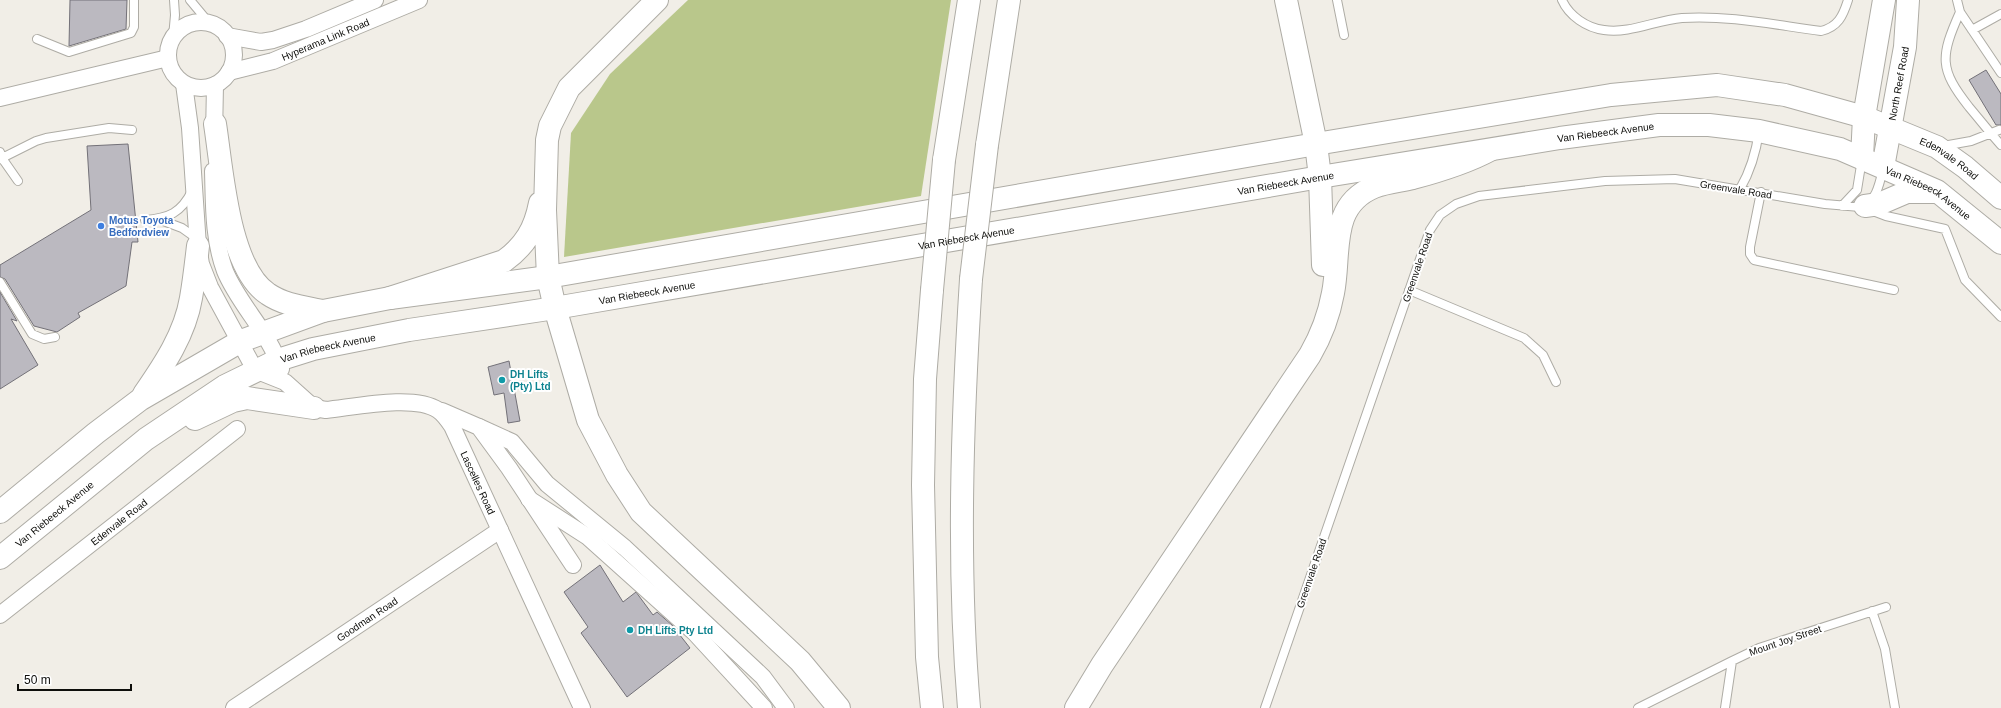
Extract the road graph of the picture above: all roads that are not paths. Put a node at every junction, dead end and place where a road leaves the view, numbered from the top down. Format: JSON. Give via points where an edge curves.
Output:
{"nodes":[{"id":1,"x":134,"y":0,"type":"edge"},
{"id":2,"x":174,"y":0,"type":"edge"},
{"id":3,"x":190,"y":0,"type":"edge"},
{"id":4,"x":375,"y":0,"type":"edge"},
{"id":5,"x":419,"y":0,"type":"edge"},
{"id":6,"x":657,"y":0,"type":"edge"},
{"id":7,"x":969,"y":0,"type":"edge"},
{"id":8,"x":1009,"y":0,"type":"edge"},
{"id":9,"x":1286,"y":0,"type":"edge"},
{"id":10,"x":1337,"y":0,"type":"edge"},
{"id":11,"x":1562,"y":0,"type":"edge"},
{"id":12,"x":1848,"y":0,"type":"edge"},
{"id":13,"x":1884,"y":0,"type":"edge"},
{"id":14,"x":1908,"y":0,"type":"edge"},
{"id":15,"x":1957,"y":0,"type":"edge"},
{"id":16,"x":356,"y":4,"type":"edge"},
{"id":17,"x":1960,"y":12,"type":"junction"},
{"id":18,"x":2001,"y":14,"type":"edge"},
{"id":19,"x":210,"y":24,"type":"junction"},
{"id":20,"x":1972,"y":30,"type":"junction"},
{"id":21,"x":1344,"y":35,"type":"dead end"},
{"id":22,"x":227,"y":36,"type":"junction"},
{"id":23,"x":173,"y":37,"type":"junction"},
{"id":24,"x":37,"y":39,"type":"dead end"},
{"id":25,"x":168,"y":58,"type":"junction"},
{"id":26,"x":229,"y":72,"type":"junction"},
{"id":27,"x":2001,"y":73,"type":"edge"},
{"id":28,"x":184,"y":84,"type":"junction"},
{"id":29,"x":215,"y":85,"type":"junction"},
{"id":30,"x":0,"y":98,"type":"edge"},
{"id":31,"x":1864,"y":117,"type":"junction"},
{"id":32,"x":215,"y":124,"type":"junction"},
{"id":33,"x":1892,"y":127,"type":"junction"},
{"id":34,"x":132,"y":130,"type":"dead end"},
{"id":35,"x":1999,"y":130,"type":"dead end"},
{"id":36,"x":1759,"y":131,"type":"junction"},
{"id":37,"x":1991,"y":134,"type":"junction"},
{"id":38,"x":1316,"y":144,"type":"junction"},
{"id":39,"x":2001,"y":145,"type":"edge"},
{"id":40,"x":1936,"y":147,"type":"junction"},
{"id":41,"x":1490,"y":150,"type":"junction"},
{"id":42,"x":1,"y":157,"type":"edge"},
{"id":43,"x":1862,"y":158,"type":"junction"},
{"id":44,"x":1883,"y":167,"type":"junction"},
{"id":45,"x":1965,"y":167,"type":"junction"},
{"id":46,"x":545,"y":174,"type":"junction"},
{"id":47,"x":1320,"y":177,"type":"junction"},
{"id":48,"x":18,"y":181,"type":"dead end"},
{"id":49,"x":194,"y":188,"type":"junction"},
{"id":50,"x":1740,"y":188,"type":"junction"},
{"id":51,"x":2001,"y":191,"type":"edge"},
{"id":52,"x":1761,"y":192,"type":"junction"},
{"id":53,"x":1937,"y":192,"type":"junction"},
{"id":54,"x":2001,"y":198,"type":"edge"},
{"id":55,"x":1842,"y":206,"type":"junction"},
{"id":56,"x":1864,"y":206,"type":"junction"},
{"id":57,"x":158,"y":219,"type":"junction"},
{"id":58,"x":145,"y":220,"type":"dead end"},
{"id":59,"x":197,"y":242,"type":"junction"},
{"id":60,"x":2001,"y":243,"type":"edge"},
{"id":61,"x":548,"y":277,"type":"junction"},
{"id":62,"x":0,"y":282,"type":"edge"},
{"id":63,"x":1409,"y":290,"type":"junction"},
{"id":64,"x":1894,"y":290,"type":"dead end"},
{"id":65,"x":390,"y":298,"type":"junction"},
{"id":66,"x":555,"y":308,"type":"junction"},
{"id":67,"x":323,"y":311,"type":"junction"},
{"id":68,"x":2001,"y":317,"type":"edge"},
{"id":69,"x":263,"y":332,"type":"junction"},
{"id":70,"x":55,"y":337,"type":"dead end"},
{"id":71,"x":1320,"y":338,"type":"junction"},
{"id":72,"x":241,"y":341,"type":"junction"},
{"id":73,"x":278,"y":360,"type":"junction"},
{"id":74,"x":255,"y":370,"type":"junction"},
{"id":75,"x":285,"y":382,"type":"junction"},
{"id":76,"x":1556,"y":382,"type":"dead end"},
{"id":77,"x":141,"y":399,"type":"junction"},
{"id":78,"x":314,"y":408,"type":"junction"},
{"id":79,"x":438,"y":410,"type":"junction"},
{"id":80,"x":479,"y":427,"type":"junction"},
{"id":81,"x":237,"y":429,"type":"dead end"},
{"id":82,"x":146,"y":439,"type":"junction"},
{"id":83,"x":529,"y":499,"type":"junction"},
{"id":84,"x":0,"y":512,"type":"edge"},
{"id":85,"x":500,"y":530,"type":"junction"},
{"id":86,"x":0,"y":558,"type":"edge"},
{"id":87,"x":573,"y":566,"type":"dead end"},
{"id":88,"x":1886,"y":607,"type":"dead end"},
{"id":89,"x":1872,"y":611,"type":"junction"},
{"id":90,"x":0,"y":615,"type":"edge"},
{"id":91,"x":1732,"y":660,"type":"junction"},
{"id":92,"x":234,"y":708,"type":"edge"},
{"id":93,"x":582,"y":708,"type":"edge"},
{"id":94,"x":764,"y":708,"type":"edge"},
{"id":95,"x":786,"y":708,"type":"edge"},
{"id":96,"x":839,"y":708,"type":"edge"},
{"id":97,"x":932,"y":708,"type":"edge"},
{"id":98,"x":969,"y":708,"type":"edge"},
{"id":99,"x":1076,"y":708,"type":"edge"},
{"id":100,"x":1265,"y":708,"type":"edge"},
{"id":101,"x":1638,"y":708,"type":"edge"},
{"id":102,"x":1725,"y":708,"type":"edge"},
{"id":103,"x":1895,"y":708,"type":"edge"}],
"edges":[{"from":1,"to":24,"type":"lane","via":[[134,27],[131,33],[69,52]]},
{"from":2,"to":23,"type":"lane"},
{"from":3,"to":19,"type":"lane"},
{"from":4,"to":16,"type":"street","name":"Hyperama Link Road"},
{"from":5,"to":26,"type":"street","name":"Hyperama Link Road","via":[[273,61]]},
{"from":6,"to":46,"type":"main road","via":[[569,88],[550,126]]},
{"from":7,"to":97,"type":"main road","bridge":true,"via":[[944,160],[925,379],[923,485],[927,657]]},
{"from":8,"to":98,"type":"main road","bridge":true,"via":[[986,144],[971,280],[965,370],[961,478],[965,663]]},
{"from":9,"to":38,"type":"main road"},
{"from":10,"to":21,"type":"lane"},
{"from":11,"to":12,"type":"lane","via":[[1570,15],[1604,30],[1618,31],[1680,18],[1700,17],[1821,31],[1832,28],[1840,21]]},
{"from":13,"to":31,"type":"main road"},
{"from":14,"to":33,"type":"main road","name":"North Reef Road","via":[[1905,47]]},
{"from":15,"to":17,"type":"lane"},
{"from":16,"to":22,"type":"street","name":"Hyperama Link Road","via":[[306,29],[273,40],[254,41]]},
{"from":17,"to":20,"type":"lane"},
{"from":17,"to":37,"type":"lane","via":[[1949,36],[1946,51],[1948,75],[1957,92]]},
{"from":18,"to":20,"type":"lane"},
{"from":19,"to":22,"type":"street","via":[[220,28]]},
{"from":19,"to":23,"type":"street","via":[[190,24]]},
{"from":20,"to":27,"type":"lane"},
{"from":22,"to":26,"type":"street","via":[[234,54]]},
{"from":23,"to":25,"type":"street"},
{"from":25,"to":28,"type":"street","via":[[176,77]]},
{"from":25,"to":30,"type":"street"},
{"from":26,"to":29,"type":"street"},
{"from":28,"to":29,"type":"street","via":[[200,88]]},
{"from":28,"to":49,"type":"street"},
{"from":29,"to":32,"type":"street"},
{"from":31,"to":33,"type":"main road"},
{"from":31,"to":38,"type":"main road","via":[[1785,95],[1717,85],[1611,95]]},
{"from":31,"to":43,"type":"main road"},
{"from":32,"to":67,"type":"main road","via":[[230,221],[246,268],[254,282],[267,294],[282,302]]},
{"from":32,"to":69,"type":"street","via":[[214,216],[219,246],[226,271]]},
{"from":33,"to":40,"type":"main road","name":"Edenvale Road"},
{"from":33,"to":44,"type":"main road","name":"North Reef Road"},
{"from":34,"to":42,"type":"lane","via":[[109,128],[46,138]]},
{"from":35,"to":37,"type":"lane"},
{"from":36,"to":41,"type":"main road","name":"Van Riebeeck Avenue","via":[[1709,125],[1659,125],[1609,130]]},
{"from":36,"to":43,"type":"main road","name":"Van Riebeeck Avenue","via":[[1840,149]]},
{"from":36,"to":50,"type":"lane","via":[[1756,154]]},
{"from":37,"to":39,"type":"lane"},
{"from":37,"to":40,"type":"lane"},
{"from":38,"to":47,"type":"main road"},
{"from":38,"to":61,"type":"main road"},
{"from":40,"to":45,"type":"main road","name":"Edenvale Road"},
{"from":41,"to":47,"type":"main road","name":"Van Riebeeck Avenue"},
{"from":41,"to":71,"type":"main road","via":[[1468,161],[1375,187],[1358,196],[1348,206],[1338,234],[1332,297]]},
{"from":42,"to":48,"type":"lane"},
{"from":43,"to":44,"type":"main road","name":"Van Riebeeck Avenue"},
{"from":43,"to":55,"type":"lane","via":[[1857,190]]},
{"from":44,"to":53,"type":"main road","name":"Van Riebeeck Avenue"},
{"from":44,"to":56,"type":"lane","via":[[1878,188]]},
{"from":45,"to":51,"type":"main road"},
{"from":45,"to":54,"type":"main road","name":"Edenvale Road"},
{"from":46,"to":61,"type":"main road"},
{"from":46,"to":65,"type":"main road","via":[[539,208],[527,241],[518,251],[504,261]]},
{"from":47,"to":66,"type":"main road","name":"Van Riebeeck Avenue"},
{"from":47,"to":71,"type":"main road","via":[[1324,281]]},
{"from":49,"to":57,"type":"lane","via":[[180,209]]},
{"from":49,"to":59,"type":"street"},
{"from":50,"to":52,"type":"lane","name":"Greenvale Road"},
{"from":50,"to":63,"type":"lane","name":"Greenvale Road","via":[[1675,179],[1605,181],[1479,196],[1456,204],[1440,215],[1430,230]]},
{"from":52,"to":55,"type":"lane","name":"Greenvale Road"},
{"from":52,"to":64,"type":"lane","via":[[1750,247],[1750,254],[1754,260]]},
{"from":53,"to":56,"type":"main road","via":[[1907,192],[1879,204]]},
{"from":53,"to":60,"type":"main road","name":"Van Riebeeck Avenue"},
{"from":55,"to":56,"type":"lane","name":"Greenvale Road"},
{"from":56,"to":68,"type":"lane","name":"Greenvale Road","via":[[1886,216],[1945,229],[1965,280]]},
{"from":57,"to":58,"type":"lane"},
{"from":57,"to":59,"type":"lane","via":[[182,228]]},
{"from":59,"to":72,"type":"street","via":[[201,264],[210,287]]},
{"from":59,"to":77,"type":"main road","via":[[191,299],[182,326],[165,362]]},
{"from":61,"to":65,"type":"main road"},
{"from":61,"to":66,"type":"main road"},
{"from":62,"to":70,"type":"lane","via":[[32,334],[44,339]]},
{"from":63,"to":76,"type":"lane","via":[[1524,338],[1543,355]]},
{"from":63,"to":100,"type":"lane","name":"Greenvale Road"},
{"from":65,"to":67,"type":"main road"},
{"from":66,"to":73,"type":"main road","name":"Van Riebeeck Avenue","via":[[409,330],[313,349]]},
{"from":66,"to":96,"type":"main road","via":[[588,420],[641,512],[800,661]]},
{"from":67,"to":69,"type":"main road"},
{"from":69,"to":72,"type":"main road"},
{"from":69,"to":73,"type":"street"},
{"from":71,"to":99,"type":"main road"},
{"from":72,"to":74,"type":"street"},
{"from":72,"to":77,"type":"main road"},
{"from":73,"to":74,"type":"main road","name":"Van Riebeeck Avenue"},
{"from":73,"to":75,"type":"street"},
{"from":74,"to":75,"type":"street"},
{"from":74,"to":82,"type":"main road","name":"Van Riebeeck Avenue","via":[[225,386]]},
{"from":75,"to":78,"type":"street"},
{"from":77,"to":84,"type":"main road"},
{"from":78,"to":79,"type":"street","name":"Lascelles Road","via":[[326,410],[408,401]]},
{"from":78,"to":82,"type":"main road","via":[[247,398],[233,401]]},
{"from":79,"to":80,"type":"street"},
{"from":79,"to":85,"type":"street","name":"Lascelles Road","via":[[452,426]]},
{"from":80,"to":83,"type":"street"},
{"from":80,"to":95,"type":"street","via":[[512,442],[547,484],[625,548],[763,677]]},
{"from":81,"to":90,"type":"street","name":"Edenvale Road"},
{"from":82,"to":86,"type":"main road","name":"Van Riebeeck Avenue"},
{"from":83,"to":87,"type":"street"},
{"from":83,"to":94,"type":"street","via":[[594,542],[694,632]]},
{"from":85,"to":92,"type":"street","name":"Goodman Road"},
{"from":85,"to":93,"type":"street","name":"Lascelles Road"},
{"from":88,"to":89,"type":"lane","name":"Mount Joy Street"},
{"from":89,"to":91,"type":"lane","name":"Mount Joy Street","via":[[1759,648]]},
{"from":89,"to":103,"type":"lane","via":[[1885,648]]},
{"from":91,"to":101,"type":"lane","name":"Mount Joy Street"},
{"from":91,"to":102,"type":"lane"}]}
